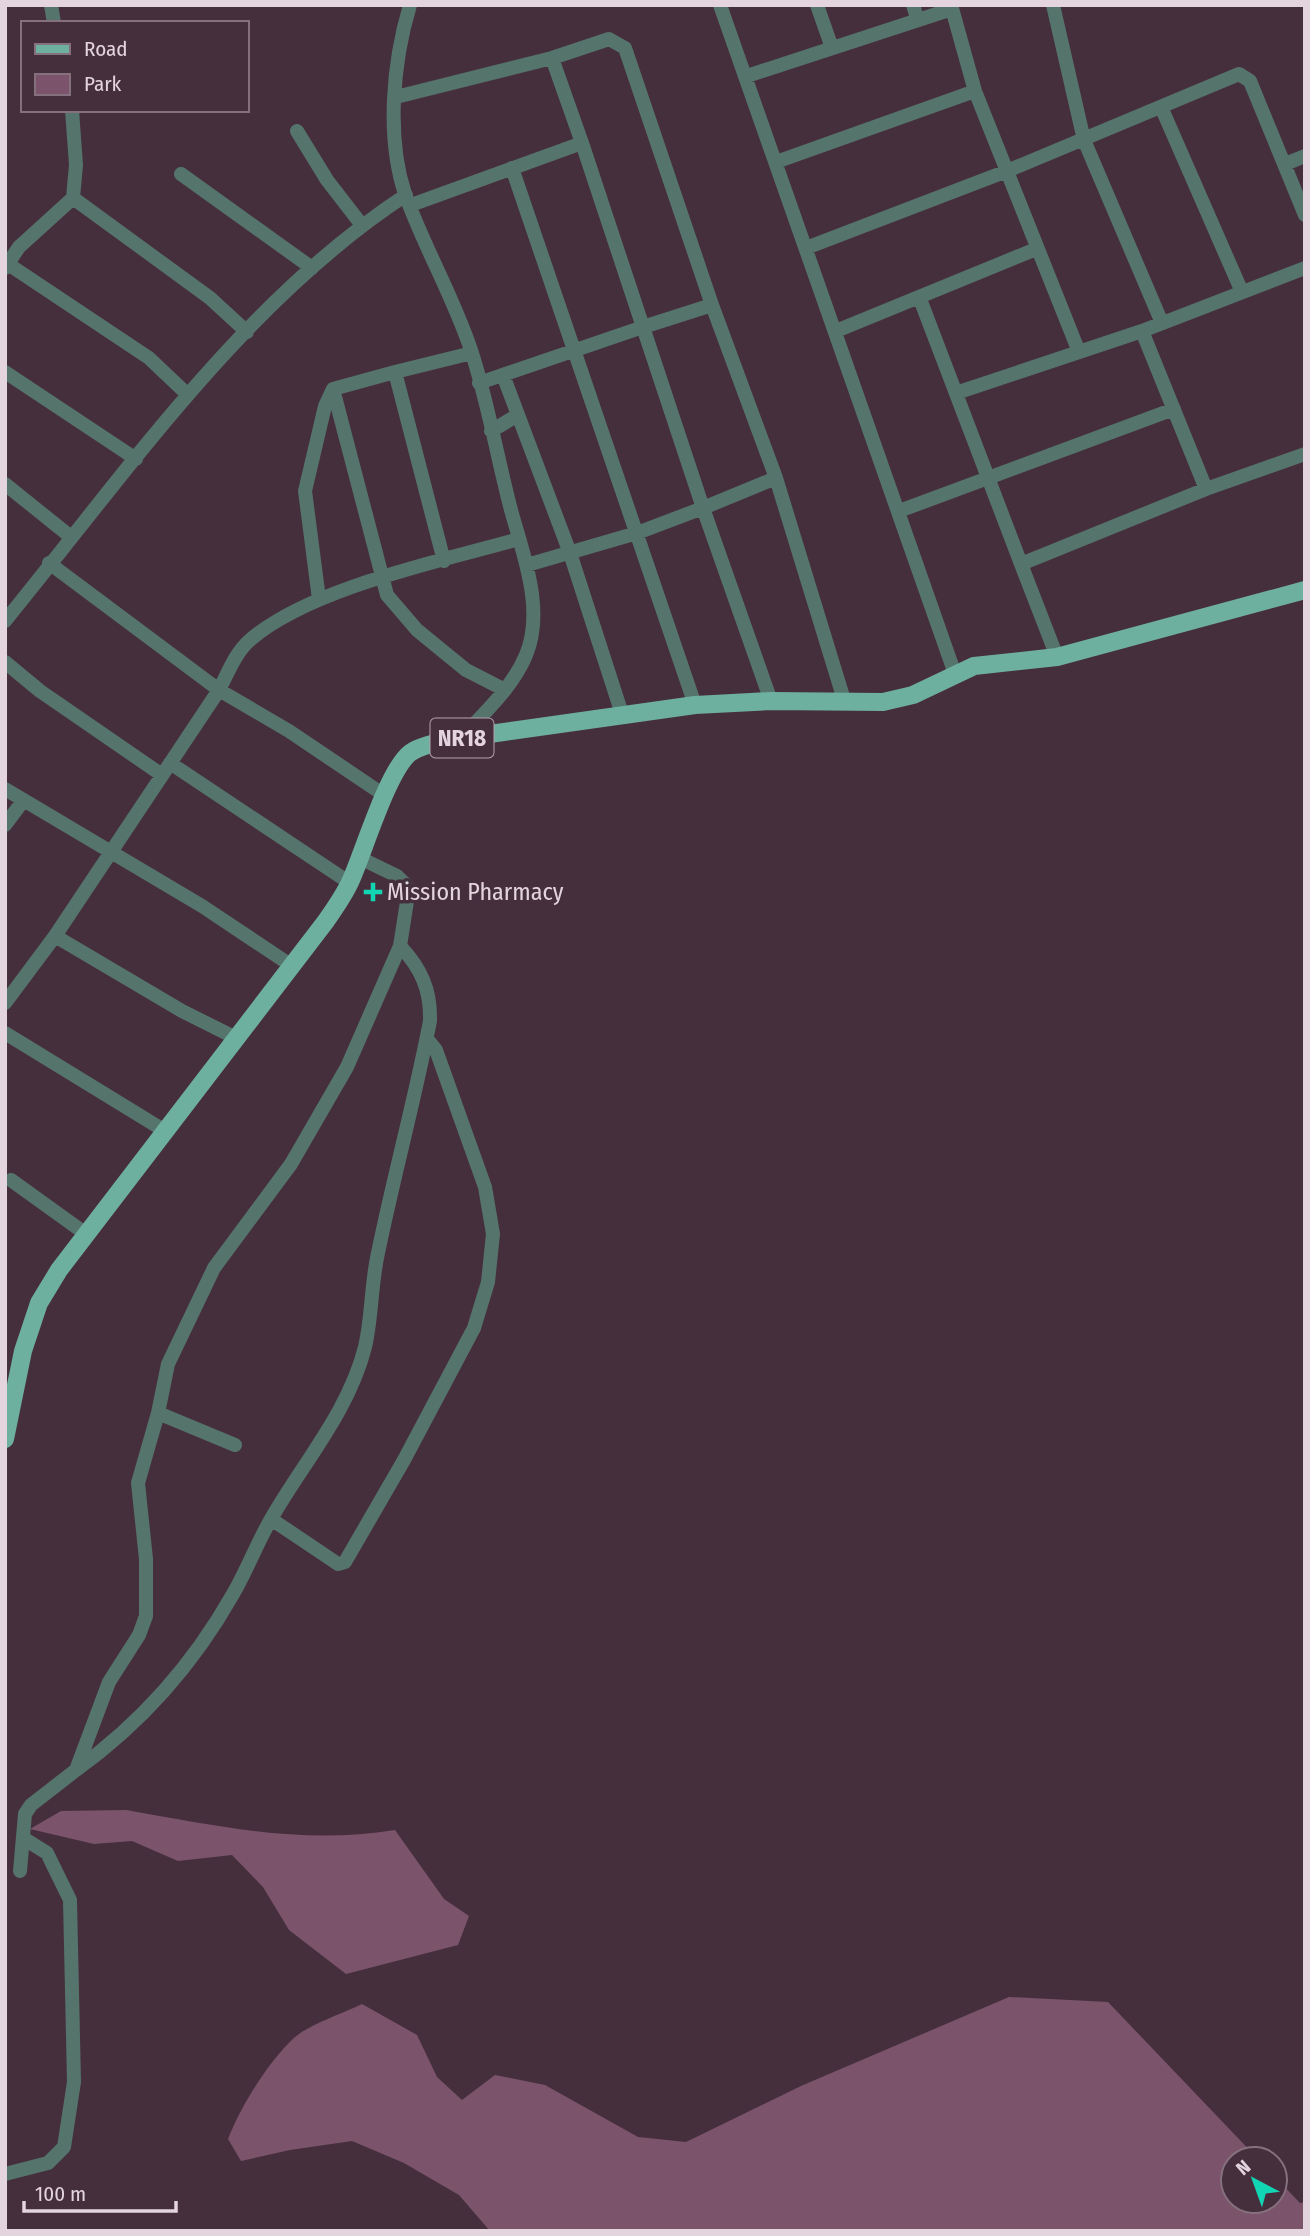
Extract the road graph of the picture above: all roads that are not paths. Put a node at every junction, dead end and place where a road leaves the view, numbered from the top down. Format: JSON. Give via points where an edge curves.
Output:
{"nodes":[{"id":1,"x":410,"y":5,"type":"edge"},
{"id":2,"x":720,"y":5,"type":"edge"},
{"id":3,"x":817,"y":5,"type":"edge"},
{"id":4,"x":1053,"y":5,"type":"edge"},
{"id":5,"x":951,"y":7,"type":"edge"},
{"id":6,"x":915,"y":12,"type":"edge"},
{"id":7,"x":832,"y":48,"type":"junction"},
{"id":8,"x":552,"y":58,"type":"junction"},
{"id":9,"x":747,"y":76,"type":"junction"},
{"id":10,"x":975,"y":92,"type":"junction"},
{"id":11,"x":396,"y":97,"type":"junction"},
{"id":12,"x":1162,"y":109,"type":"junction"},
{"id":13,"x":72,"y":112,"type":"edge"},
{"id":14,"x":297,"y":131,"type":"dead end"},
{"id":15,"x":1084,"y":140,"type":"junction"},
{"id":16,"x":582,"y":143,"type":"junction"},
{"id":17,"x":1305,"y":156,"type":"edge"},
{"id":18,"x":776,"y":162,"type":"junction"},
{"id":19,"x":1285,"y":164,"type":"junction"},
{"id":20,"x":512,"y":168,"type":"junction"},
{"id":21,"x":1007,"y":172,"type":"junction"},
{"id":22,"x":181,"y":174,"type":"dead end"},
{"id":23,"x":73,"y":198,"type":"junction"},
{"id":24,"x":408,"y":200,"type":"junction"},
{"id":25,"x":1305,"y":215,"type":"edge"},
{"id":26,"x":361,"y":224,"type":"junction"},
{"id":27,"x":806,"y":248,"type":"junction"},
{"id":28,"x":1036,"y":249,"type":"junction"},
{"id":29,"x":6,"y":266,"type":"edge"},
{"id":30,"x":312,"y":268,"type":"junction"},
{"id":31,"x":1305,"y":268,"type":"edge"},
{"id":32,"x":1242,"y":292,"type":"junction"},
{"id":33,"x":920,"y":299,"type":"junction"},
{"id":34,"x":712,"y":305,"type":"junction"},
{"id":35,"x":1162,"y":323,"type":"junction"},
{"id":36,"x":643,"y":327,"type":"junction"},
{"id":37,"x":836,"y":331,"type":"junction"},
{"id":38,"x":1142,"y":331,"type":"junction"},
{"id":39,"x":247,"y":332,"type":"junction"},
{"id":40,"x":577,"y":350,"type":"junction"},
{"id":41,"x":1079,"y":352,"type":"junction"},
{"id":42,"x":472,"y":353,"type":"junction"},
{"id":43,"x":5,"y":372,"type":"edge"},
{"id":44,"x":395,"y":372,"type":"junction"},
{"id":45,"x":503,"y":375,"type":"junction"},
{"id":46,"x":479,"y":383,"type":"junction"},
{"id":47,"x":333,"y":388,"type":"junction"},
{"id":48,"x":956,"y":393,"type":"junction"},
{"id":49,"x":188,"y":395,"type":"junction"},
{"id":50,"x":1174,"y":409,"type":"junction"},
{"id":51,"x":518,"y":415,"type":"junction"},
{"id":52,"x":491,"y":431,"type":"junction"},
{"id":53,"x":1304,"y":457,"type":"edge"},
{"id":54,"x":135,"y":458,"type":"junction"},
{"id":55,"x":776,"y":478,"type":"junction"},
{"id":56,"x":989,"y":478,"type":"junction"},
{"id":57,"x":5,"y":484,"type":"edge"},
{"id":58,"x":1206,"y":489,"type":"junction"},
{"id":59,"x":704,"y":508,"type":"junction"},
{"id":60,"x":899,"y":511,"type":"junction"},
{"id":61,"x":637,"y":533,"type":"junction"},
{"id":62,"x":71,"y":537,"type":"junction"},
{"id":63,"x":519,"y":539,"type":"junction"},
{"id":64,"x":570,"y":553,"type":"junction"},
{"id":65,"x":444,"y":561,"type":"junction"},
{"id":66,"x":49,"y":563,"type":"junction"},
{"id":67,"x":1021,"y":564,"type":"junction"},
{"id":68,"x":527,"y":565,"type":"junction"},
{"id":69,"x":382,"y":579,"type":"junction"},
{"id":70,"x":1305,"y":590,"type":"edge"},
{"id":71,"x":319,"y":599,"type":"junction"},
{"id":72,"x":5,"y":621,"type":"edge"},
{"id":73,"x":1057,"y":657,"type":"junction"},
{"id":74,"x":5,"y":662,"type":"edge"},
{"id":75,"x":955,"y":674,"type":"junction"},
{"id":76,"x":219,"y":690,"type":"junction"},
{"id":77,"x":505,"y":690,"type":"junction"},
{"id":78,"x":771,"y":701,"type":"junction"},
{"id":79,"x":845,"y":703,"type":"junction"},
{"id":80,"x":695,"y":705,"type":"junction"},
{"id":81,"x":622,"y":714,"type":"junction"},
{"id":82,"x":461,"y":738,"type":"junction"},
{"id":83,"x":166,"y":769,"type":"junction"},
{"id":84,"x":5,"y":789,"type":"edge"},
{"id":85,"x":384,"y":795,"type":"junction"},
{"id":86,"x":23,"y":801,"type":"junction"},
{"id":87,"x":5,"y":825,"type":"edge"},
{"id":88,"x":112,"y":852,"type":"junction"},
{"id":89,"x":360,"y":858,"type":"junction"},
{"id":90,"x":350,"y":883,"type":"junction"},
{"id":91,"x":55,"y":936,"type":"junction"},
{"id":92,"x":400,"y":946,"type":"junction"},
{"id":93,"x":292,"y":965,"type":"junction"},
{"id":94,"x":5,"y":1003,"type":"edge"},
{"id":95,"x":5,"y":1033,"type":"edge"},
{"id":96,"x":236,"y":1038,"type":"junction"},
{"id":97,"x":427,"y":1039,"type":"junction"},
{"id":98,"x":165,"y":1130,"type":"junction"},
{"id":99,"x":7,"y":1180,"type":"edge"},
{"id":100,"x":86,"y":1234,"type":"junction"},
{"id":101,"x":158,"y":1413,"type":"junction"},
{"id":102,"x":7,"y":1420,"type":"edge"},
{"id":103,"x":5,"y":1440,"type":"edge"},
{"id":104,"x":235,"y":1445,"type":"dead end"},
{"id":105,"x":271,"y":1519,"type":"junction"},
{"id":106,"x":76,"y":1770,"type":"junction"},
{"id":107,"x":23,"y":1838,"type":"junction"},
{"id":108,"x":20,"y":1871,"type":"dead end"},
{"id":109,"x":5,"y":2174,"type":"edge"}],
"edges":[{"from":1,"to":11,"type":"street","via":[[402,33]]},
{"from":2,"to":9,"type":"street"},
{"from":3,"to":7,"type":"street"},
{"from":4,"to":15,"type":"street"},
{"from":5,"to":6,"type":"street"},
{"from":5,"to":10,"type":"street"},
{"from":6,"to":7,"type":"street"},
{"from":7,"to":9,"type":"street"},
{"from":8,"to":11,"type":"street"},
{"from":8,"to":16,"type":"street"},
{"from":8,"to":34,"type":"street","via":[[609,39],[625,48]]},
{"from":9,"to":18,"type":"street"},
{"from":10,"to":18,"type":"street"},
{"from":10,"to":21,"type":"street"},
{"from":11,"to":24,"type":"street","via":[[395,140]]},
{"from":12,"to":15,"type":"street"},
{"from":12,"to":19,"type":"street","via":[[1244,75]]},
{"from":12,"to":32,"type":"street"},
{"from":13,"to":23,"type":"street"},
{"from":14,"to":26,"type":"street"},
{"from":15,"to":21,"type":"street"},
{"from":15,"to":35,"type":"street"},
{"from":16,"to":20,"type":"street"},
{"from":16,"to":36,"type":"street"},
{"from":17,"to":19,"type":"street"},
{"from":18,"to":27,"type":"street"},
{"from":19,"to":25,"type":"street"},
{"from":20,"to":24,"type":"street"},
{"from":20,"to":40,"type":"street"},
{"from":21,"to":27,"type":"street"},
{"from":21,"to":28,"type":"street"},
{"from":22,"to":30,"type":"street"},
{"from":23,"to":29,"type":"street","via":[[19,247]]},
{"from":23,"to":39,"type":"street","via":[[210,298]]},
{"from":24,"to":26,"type":"street"},
{"from":24,"to":42,"type":"street"},
{"from":26,"to":30,"type":"street"},
{"from":27,"to":37,"type":"street"},
{"from":28,"to":33,"type":"street"},
{"from":28,"to":41,"type":"street"},
{"from":29,"to":49,"type":"street","via":[[149,358]]},
{"from":30,"to":39,"type":"street"},
{"from":31,"to":32,"type":"street"},
{"from":32,"to":35,"type":"street"},
{"from":33,"to":37,"type":"street"},
{"from":33,"to":48,"type":"street"},
{"from":34,"to":36,"type":"street"},
{"from":34,"to":55,"type":"street"},
{"from":35,"to":38,"type":"street"},
{"from":36,"to":40,"type":"street"},
{"from":36,"to":59,"type":"street"},
{"from":37,"to":60,"type":"street"},
{"from":38,"to":41,"type":"street"},
{"from":38,"to":50,"type":"street"},
{"from":39,"to":49,"type":"street"},
{"from":40,"to":45,"type":"street"},
{"from":40,"to":61,"type":"street"},
{"from":41,"to":48,"type":"street"},
{"from":42,"to":44,"type":"street"},
{"from":42,"to":46,"type":"street"},
{"from":43,"to":54,"type":"street"},
{"from":44,"to":47,"type":"street"},
{"from":44,"to":65,"type":"street"},
{"from":45,"to":46,"type":"street"},
{"from":45,"to":51,"type":"street"},
{"from":46,"to":52,"type":"street"},
{"from":47,"to":69,"type":"street"},
{"from":47,"to":71,"type":"street","via":[[305,491]]},
{"from":48,"to":56,"type":"street"},
{"from":49,"to":54,"type":"street"},
{"from":50,"to":56,"type":"street"},
{"from":50,"to":58,"type":"street"},
{"from":51,"to":52,"type":"street"},
{"from":51,"to":64,"type":"street"},
{"from":52,"to":63,"type":"street"},
{"from":53,"to":58,"type":"street"},
{"from":54,"to":62,"type":"street"},
{"from":55,"to":59,"type":"street"},
{"from":55,"to":79,"type":"street"},
{"from":56,"to":60,"type":"street"},
{"from":56,"to":67,"type":"street"},
{"from":57,"to":62,"type":"street"},
{"from":58,"to":67,"type":"street"},
{"from":59,"to":61,"type":"street"},
{"from":59,"to":78,"type":"street"},
{"from":60,"to":75,"type":"street"},
{"from":61,"to":64,"type":"street"},
{"from":61,"to":80,"type":"street"},
{"from":62,"to":66,"type":"street"},
{"from":63,"to":65,"type":"street"},
{"from":63,"to":68,"type":"street"},
{"from":64,"to":68,"type":"street"},
{"from":64,"to":81,"type":"street"},
{"from":65,"to":69,"type":"street"},
{"from":66,"to":72,"type":"street"},
{"from":66,"to":76,"type":"street"},
{"from":67,"to":73,"type":"street"},
{"from":68,"to":77,"type":"street","via":[[533,632],[526,656]]},
{"from":69,"to":71,"type":"street"},
{"from":69,"to":77,"type":"street","via":[[393,604],[417,630],[466,670]]},
{"from":70,"to":73,"type":"main road","number":"NR18"},
{"from":71,"to":76,"type":"street","via":[[251,639]]},
{"from":73,"to":75,"type":"main road","number":"NR18","via":[[974,666]]},
{"from":74,"to":83,"type":"street","via":[[40,691]]},
{"from":75,"to":79,"type":"main road","number":"NR18","via":[[913,695]]},
{"from":76,"to":83,"type":"street"},
{"from":76,"to":85,"type":"street"},
{"from":77,"to":82,"type":"street"},
{"from":78,"to":79,"type":"main road","number":"NR18"},
{"from":78,"to":80,"type":"main road","number":"NR18"},
{"from":80,"to":81,"type":"main road","number":"NR18"},
{"from":81,"to":82,"type":"main road","number":"NR18"},
{"from":82,"to":85,"type":"main road","number":"NR18","via":[[409,754]]},
{"from":83,"to":88,"type":"street"},
{"from":83,"to":90,"type":"street"},
{"from":84,"to":86,"type":"street"},
{"from":85,"to":89,"type":"main road","number":"NR18"},
{"from":86,"to":87,"type":"street"},
{"from":86,"to":88,"type":"street"},
{"from":88,"to":91,"type":"street"},
{"from":88,"to":93,"type":"street"},
{"from":89,"to":90,"type":"main road","number":"NR18"},
{"from":89,"to":92,"type":"street","via":[[405,884],[408,895]]},
{"from":90,"to":93,"type":"main road","number":"NR18"},
{"from":91,"to":94,"type":"street"},
{"from":91,"to":96,"type":"street"},
{"from":92,"to":97,"type":"street","via":[[415,962],[430,1001]]},
{"from":92,"to":101,"type":"street","via":[[347,1067],[291,1164],[215,1268],[168,1364]]},
{"from":93,"to":96,"type":"main road","number":"NR18"},
{"from":95,"to":98,"type":"street"},
{"from":96,"to":98,"type":"main road","number":"NR18"},
{"from":97,"to":105,"type":"street","via":[[377,1256],[365,1348],[321,1441]]},
{"from":97,"to":105,"type":"street","via":[[436,1050],[475,1154],[493,1234],[488,1282],[474,1328],[345,1562],[338,1564]]},
{"from":98,"to":100,"type":"main road","number":"NR18"},
{"from":99,"to":100,"type":"street"},
{"from":100,"to":102,"type":"main road","number":"NR18","via":[[39,1303]]},
{"from":101,"to":104,"type":"street"},
{"from":101,"to":106,"type":"street","via":[[138,1483],[146,1616],[109,1682]]},
{"from":102,"to":103,"type":"main road","number":"NR18"},
{"from":105,"to":106,"type":"street","via":[[199,1650],[136,1721]]},
{"from":106,"to":107,"type":"street","via":[[31,1805],[22,1821]]},
{"from":107,"to":108,"type":"street"},
{"from":107,"to":109,"type":"street","via":[[47,1853],[70,1900],[74,2082],[64,2147],[48,2163]]}]}
